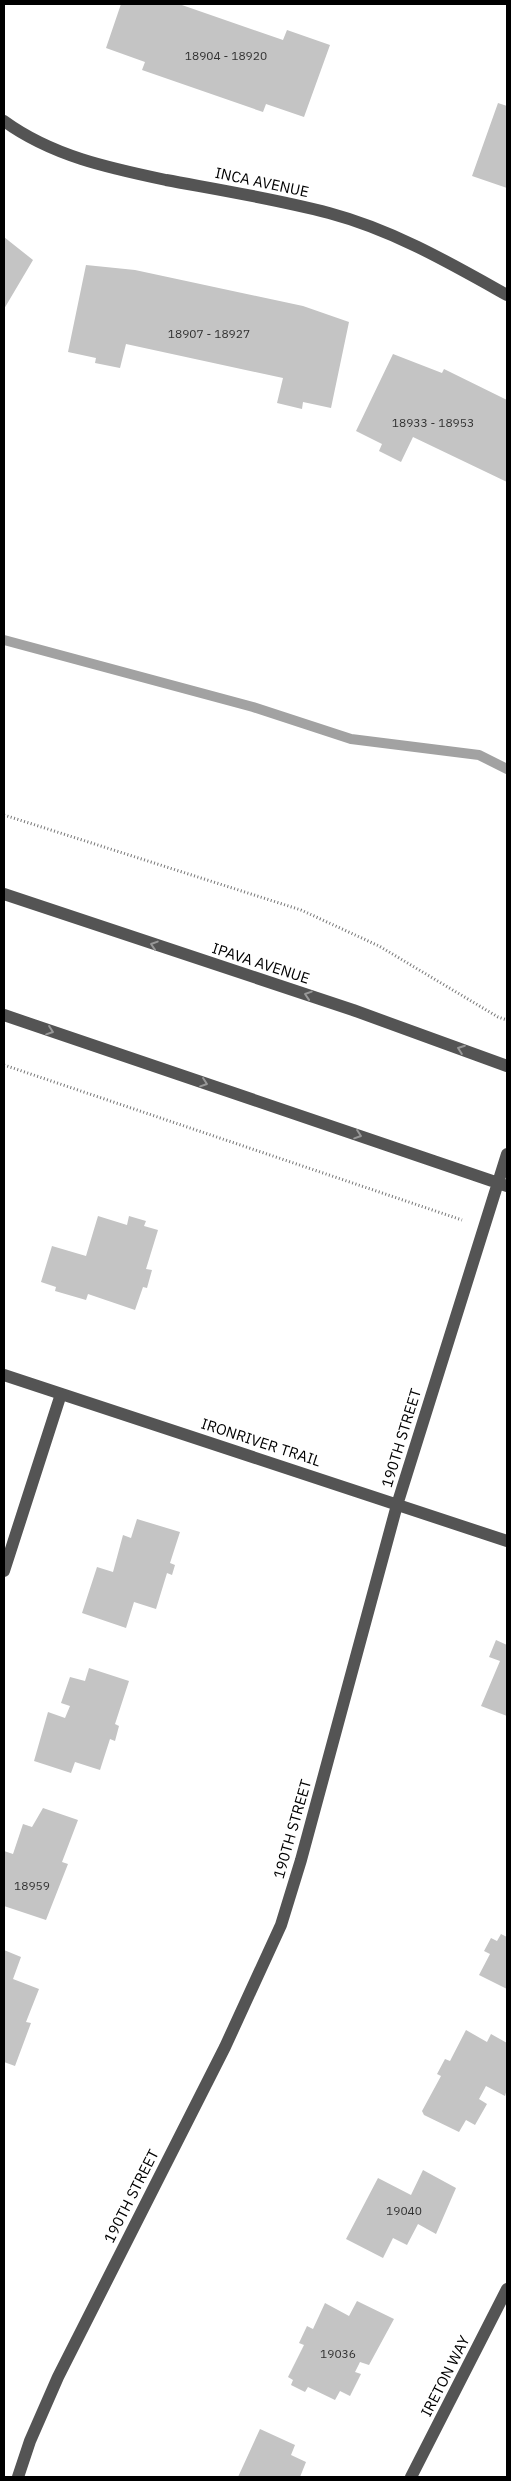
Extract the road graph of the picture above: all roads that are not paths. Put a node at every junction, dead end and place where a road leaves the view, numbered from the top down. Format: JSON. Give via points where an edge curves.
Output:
{"nodes":[{"id":1,"x":4,"y":121,"type":"edge"},
{"id":2,"x":507,"y":295,"type":"edge"},
{"id":3,"x":4,"y":894,"type":"edge"},
{"id":4,"x":4,"y":1015,"type":"edge"},
{"id":5,"x":507,"y":1066,"type":"edge"},
{"id":6,"x":507,"y":1154,"type":"edge"},
{"id":7,"x":502,"y":1184,"type":"edge"},
{"id":8,"x":4,"y":1374,"type":"edge"},
{"id":9,"x":61,"y":1394,"type":"junction"},
{"id":10,"x":397,"y":1505,"type":"junction"},
{"id":11,"x":507,"y":1541,"type":"edge"},
{"id":12,"x":4,"y":1571,"type":"edge"},
{"id":13,"x":507,"y":2289,"type":"edge"},
{"id":14,"x":18,"y":2477,"type":"edge"},
{"id":15,"x":411,"y":2477,"type":"edge"}],
"edges":[{"from":1,"to":2,"type":"street","name":"INCA AVENUE","via":[[18,132],[65,155],[115,169],[297,206],[371,227],[412,244]]},
{"from":5,"to":3,"type":"street","name":"IPAVA AVENUE","one_way":true,"via":[[353,1010]]},
{"from":4,"to":7,"type":"street","one_way":true},
{"from":6,"to":7,"type":"street","name":"190TH STREET"},
{"from":7,"to":10,"type":"street","name":"190TH STREET","via":[[482,1228]]},
{"from":8,"to":9,"type":"street","name":"IRONRIVER TRAIL"},
{"from":9,"to":10,"type":"street","name":"IRONRIVER TRAIL"},
{"from":9,"to":12,"type":"street"},
{"from":10,"to":11,"type":"street","name":"IRONRIVER TRAIL"},
{"from":10,"to":14,"type":"street","name":"190TH STREET","via":[[281,1925],[225,2047],[58,2377]]},
{"from":13,"to":15,"type":"street","name":"IRETON WAY"}]}
